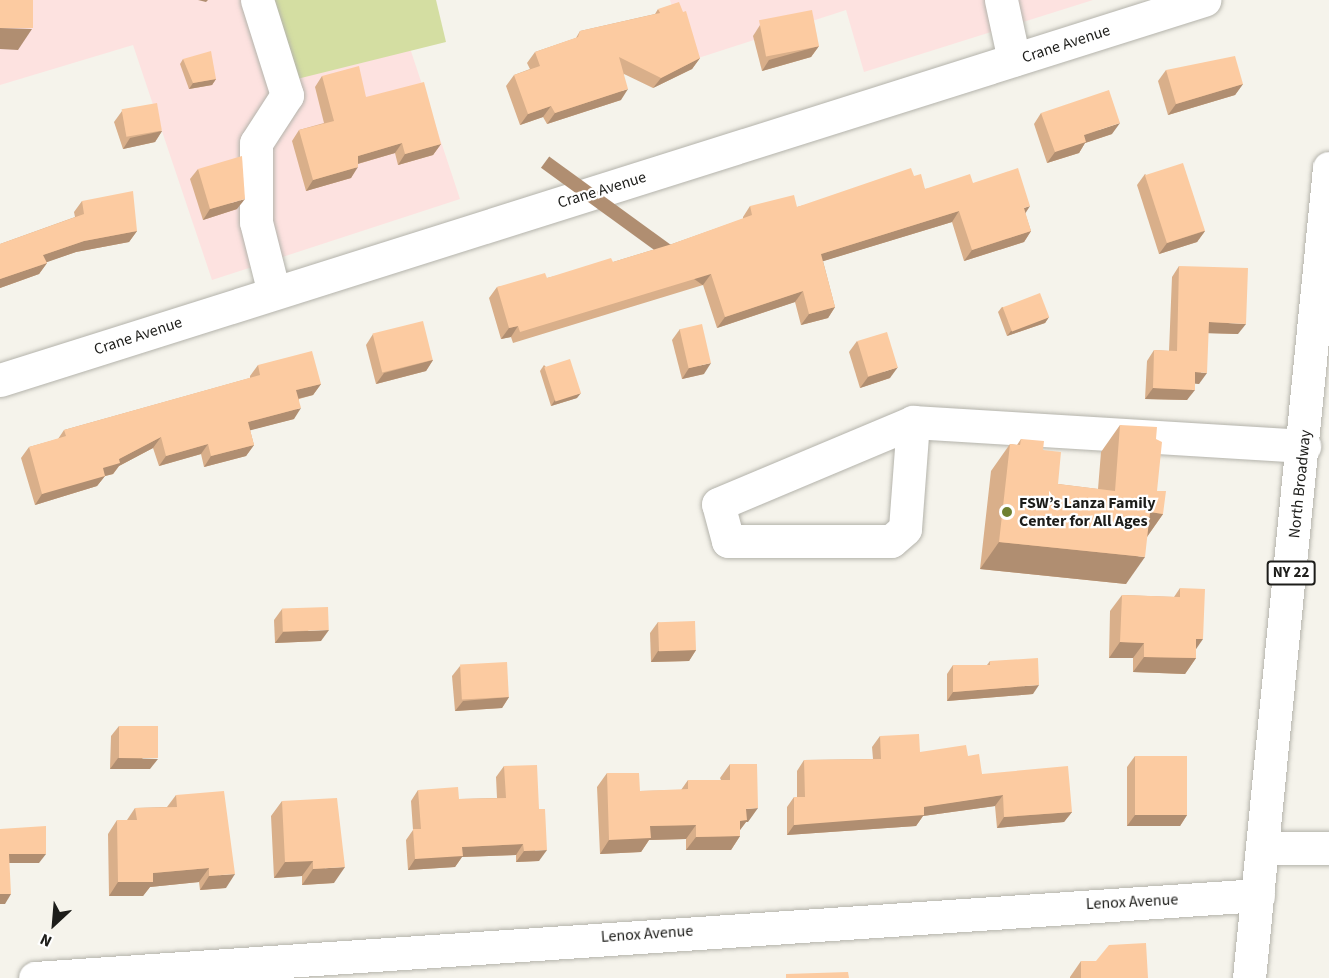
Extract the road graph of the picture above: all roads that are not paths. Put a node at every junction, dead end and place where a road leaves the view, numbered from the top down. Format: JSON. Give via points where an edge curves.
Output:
{"nodes":[{"id":1,"x":257,"y":0,"type":"edge"},
{"id":2,"x":1001,"y":0,"type":"edge"},
{"id":3,"x":1204,"y":0,"type":"edge"},
{"id":4,"x":1014,"y":60,"type":"junction"},
{"id":5,"x":1329,"y":168,"type":"edge"},
{"id":6,"x":274,"y":293,"type":"junction"},
{"id":7,"x":0,"y":380,"type":"edge"},
{"id":8,"x":913,"y":422,"type":"junction"},
{"id":9,"x":1304,"y":446,"type":"junction"},
{"id":10,"x":1262,"y":848,"type":"junction"},
{"id":11,"x":1329,"y":848,"type":"edge"},
{"id":12,"x":1258,"y":895,"type":"junction"},
{"id":13,"x":138,"y":975,"type":"edge"},
{"id":14,"x":35,"y":978,"type":"edge"},
{"id":15,"x":1250,"y":978,"type":"edge"}],
"edges":[{"from":1,"to":6,"type":"street","via":[[287,95],[255,143],[256,222]]},
{"from":2,"to":4,"type":"street"},
{"from":3,"to":4,"type":"street","name":"Crane Avenue"},
{"from":4,"to":6,"type":"street","name":"Crane Avenue"},
{"from":5,"to":9,"type":"street","name":"North Broadway","number":"NY 22"},
{"from":6,"to":7,"type":"street","name":"Crane Avenue"},
{"from":8,"to":8,"type":"street","via":[[718,504],[728,541],[891,541],[905,529]]},
{"from":8,"to":9,"type":"street"},
{"from":9,"to":10,"type":"street","name":"North Broadway","number":"NY 22"},
{"from":10,"to":11,"type":"street"},
{"from":10,"to":12,"type":"street","name":"North Broadway","number":"NY 22"},
{"from":12,"to":13,"type":"street","name":"Lenox Avenue"},
{"from":12,"to":15,"type":"street","name":"North Broadway","number":"NY 22"},
{"from":13,"to":14,"type":"street","name":"Lenox Avenue"}]}
